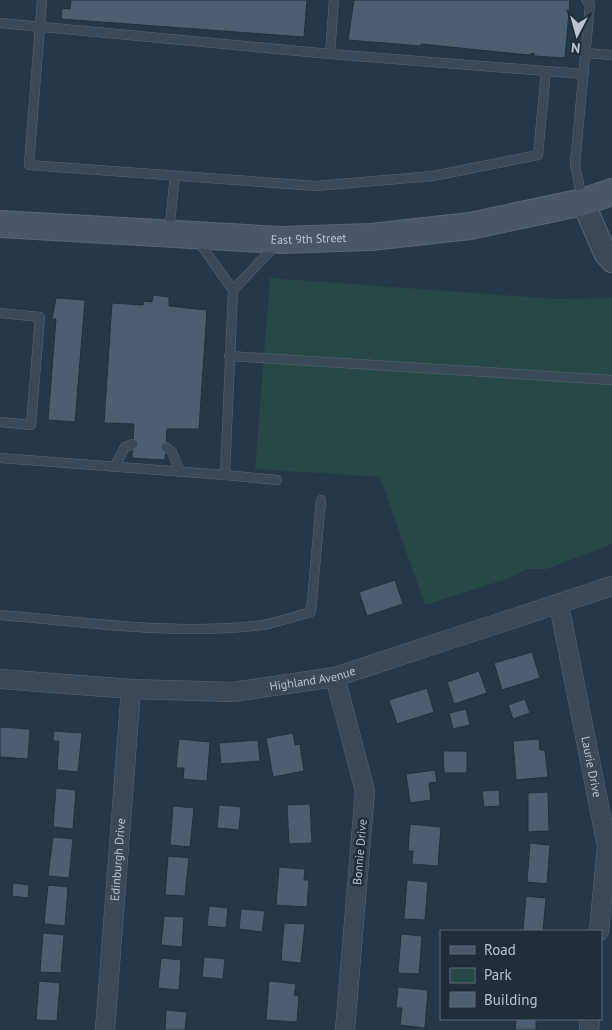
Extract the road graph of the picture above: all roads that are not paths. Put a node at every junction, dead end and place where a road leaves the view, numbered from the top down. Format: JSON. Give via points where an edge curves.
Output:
{"nodes":[{"id":1,"x":42,"y":0,"type":"edge"},
{"id":2,"x":334,"y":0,"type":"edge"},
{"id":3,"x":586,"y":0,"type":"edge"},
{"id":4,"x":0,"y":23,"type":"edge"},
{"id":5,"x":40,"y":27,"type":"junction"},
{"id":6,"x":586,"y":53,"type":"junction"},
{"id":7,"x":330,"y":54,"type":"junction"},
{"id":8,"x":612,"y":55,"type":"edge"},
{"id":9,"x":546,"y":71,"type":"junction"},
{"id":10,"x":584,"y":74,"type":"junction"},
{"id":11,"x":176,"y":176,"type":"junction"},
{"id":12,"x":612,"y":192,"type":"edge"},
{"id":13,"x":582,"y":202,"type":"junction"},
{"id":14,"x":0,"y":224,"type":"edge"},
{"id":15,"x":169,"y":234,"type":"junction"},
{"id":16,"x":195,"y":237,"type":"junction"},
{"id":17,"x":280,"y":240,"type":"junction"},
{"id":18,"x":612,"y":261,"type":"edge"},
{"id":19,"x":234,"y":290,"type":"junction"},
{"id":20,"x":0,"y":313,"type":"edge"},
{"id":21,"x":229,"y":356,"type":"junction"},
{"id":22,"x":612,"y":380,"type":"edge"},
{"id":23,"x":0,"y":422,"type":"edge"},
{"id":24,"x":133,"y":444,"type":"dead end"},
{"id":25,"x":166,"y":447,"type":"dead end"},
{"id":26,"x":0,"y":458,"type":"edge"},
{"id":27,"x":114,"y":467,"type":"junction"},
{"id":28,"x":180,"y":472,"type":"junction"},
{"id":29,"x":225,"y":475,"type":"junction"},
{"id":30,"x":277,"y":480,"type":"dead end"},
{"id":31,"x":321,"y":500,"type":"dead end"},
{"id":32,"x":612,"y":586,"type":"edge"},
{"id":33,"x":559,"y":605,"type":"junction"},
{"id":34,"x":0,"y":615,"type":"edge"},
{"id":35,"x":335,"y":677,"type":"junction"},
{"id":36,"x":0,"y":679,"type":"edge"},
{"id":37,"x":131,"y":689,"type":"junction"},
{"id":38,"x":598,"y":930,"type":"edge"},
{"id":39,"x":105,"y":1030,"type":"edge"},
{"id":40,"x":345,"y":1030,"type":"edge"}],
"edges":[{"from":1,"to":5,"type":"lane"},
{"from":2,"to":7,"type":"lane"},
{"from":3,"to":6,"type":"lane","via":[[590,4]]},
{"from":4,"to":5,"type":"lane"},
{"from":5,"to":7,"type":"lane"},
{"from":5,"to":11,"type":"lane","via":[[29,164]]},
{"from":6,"to":8,"type":"lane"},
{"from":6,"to":10,"type":"lane"},
{"from":7,"to":9,"type":"lane"},
{"from":9,"to":10,"type":"lane"},
{"from":9,"to":11,"type":"lane","via":[[538,155],[434,176],[316,186]]},
{"from":10,"to":13,"type":"lane","via":[[575,164]]},
{"from":11,"to":15,"type":"lane"},
{"from":12,"to":13,"type":"main road","name":"East 9th Street"},
{"from":13,"to":17,"type":"main road","name":"East 9th Street","via":[[443,230],[371,237]]},
{"from":13,"to":18,"type":"street","via":[[605,253]]},
{"from":14,"to":15,"type":"main road","name":"East 9th Street"},
{"from":15,"to":16,"type":"main road","name":"East 9th Street"},
{"from":16,"to":17,"type":"main road","name":"East 9th Street"},
{"from":16,"to":19,"type":"lane"},
{"from":17,"to":19,"type":"lane"},
{"from":19,"to":21,"type":"lane"},
{"from":20,"to":23,"type":"lane","via":[[40,316],[31,425]]},
{"from":21,"to":22,"type":"lane"},
{"from":21,"to":29,"type":"lane"},
{"from":24,"to":27,"type":"lane","via":[[126,447]]},
{"from":25,"to":28,"type":"lane","via":[[172,452]]},
{"from":26,"to":27,"type":"lane"},
{"from":27,"to":28,"type":"lane"},
{"from":28,"to":29,"type":"lane"},
{"from":29,"to":30,"type":"lane"},
{"from":31,"to":34,"type":"lane","via":[[311,612],[265,624],[168,630]]},
{"from":32,"to":33,"type":"street","name":"Highland Avenue"},
{"from":33,"to":35,"type":"street","name":"Highland Avenue"},
{"from":33,"to":38,"type":"street","name":"Laurie Drive","via":[[607,846]]},
{"from":35,"to":37,"type":"street","name":"Highland Avenue","via":[[233,692]]},
{"from":35,"to":40,"type":"street","name":"Bonnie Drive","via":[[365,791]]},
{"from":36,"to":37,"type":"street","name":"Highland Avenue"},
{"from":37,"to":39,"type":"street","name":"Edinburgh Drive"}]}
